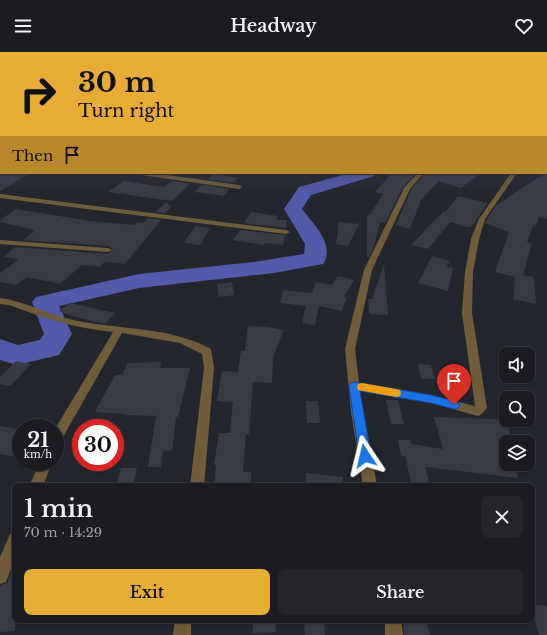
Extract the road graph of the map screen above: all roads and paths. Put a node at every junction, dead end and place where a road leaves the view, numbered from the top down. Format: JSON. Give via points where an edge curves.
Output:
{"nodes":[{"id":1,"x":148,"y":174,"type":"edge"},
{"id":2,"x":420,"y":174,"type":"edge"},
{"id":3,"x":513,"y":174,"type":"edge"},
{"id":4,"x":239,"y":187,"type":"dead end"},
{"id":5,"x":0,"y":196,"type":"edge"},
{"id":6,"x":286,"y":232,"type":"dead end"},
{"id":7,"x":0,"y":242,"type":"edge"},
{"id":8,"x":108,"y":250,"type":"dead end"},
{"id":9,"x":0,"y":301,"type":"edge"},
{"id":10,"x":119,"y":330,"type":"junction"},
{"id":11,"x":354,"y":386,"type":"junction"},
{"id":12,"x":64,"y":425,"type":"edge"},
{"id":13,"x":42,"y":471,"type":"edge"},
{"id":14,"x":37,"y":483,"type":"edge"},
{"id":15,"x":197,"y":483,"type":"edge"},
{"id":16,"x":369,"y":483,"type":"edge"},
{"id":17,"x":12,"y":546,"type":"edge"},
{"id":18,"x":0,"y":576,"type":"edge"},
{"id":19,"x":183,"y":623,"type":"edge"},
{"id":20,"x":393,"y":623,"type":"edge"},
{"id":21,"x":182,"y":635,"type":"edge"},
{"id":22,"x":394,"y":635,"type":"edge"}],
"edges":[{"from":1,"to":4,"type":"street"},
{"from":2,"to":11,"type":"street","via":[[407,188],[368,270],[350,349]]},
{"from":3,"to":11,"type":"street","via":[[482,219],[469,272],[467,313],[481,408],[478,411],[431,399]]},
{"from":5,"to":6,"type":"street"},
{"from":7,"to":8,"type":"street"},
{"from":9,"to":10,"type":"street","via":[[82,325]]},
{"from":10,"to":12,"type":"street"},
{"from":10,"to":15,"type":"street","via":[[173,338],[201,346],[207,352],[209,368]]},
{"from":11,"to":16,"type":"street"},
{"from":13,"to":14,"type":"street"},
{"from":17,"to":18,"type":"street"},
{"from":19,"to":21,"type":"street"},
{"from":20,"to":22,"type":"street"}]}
